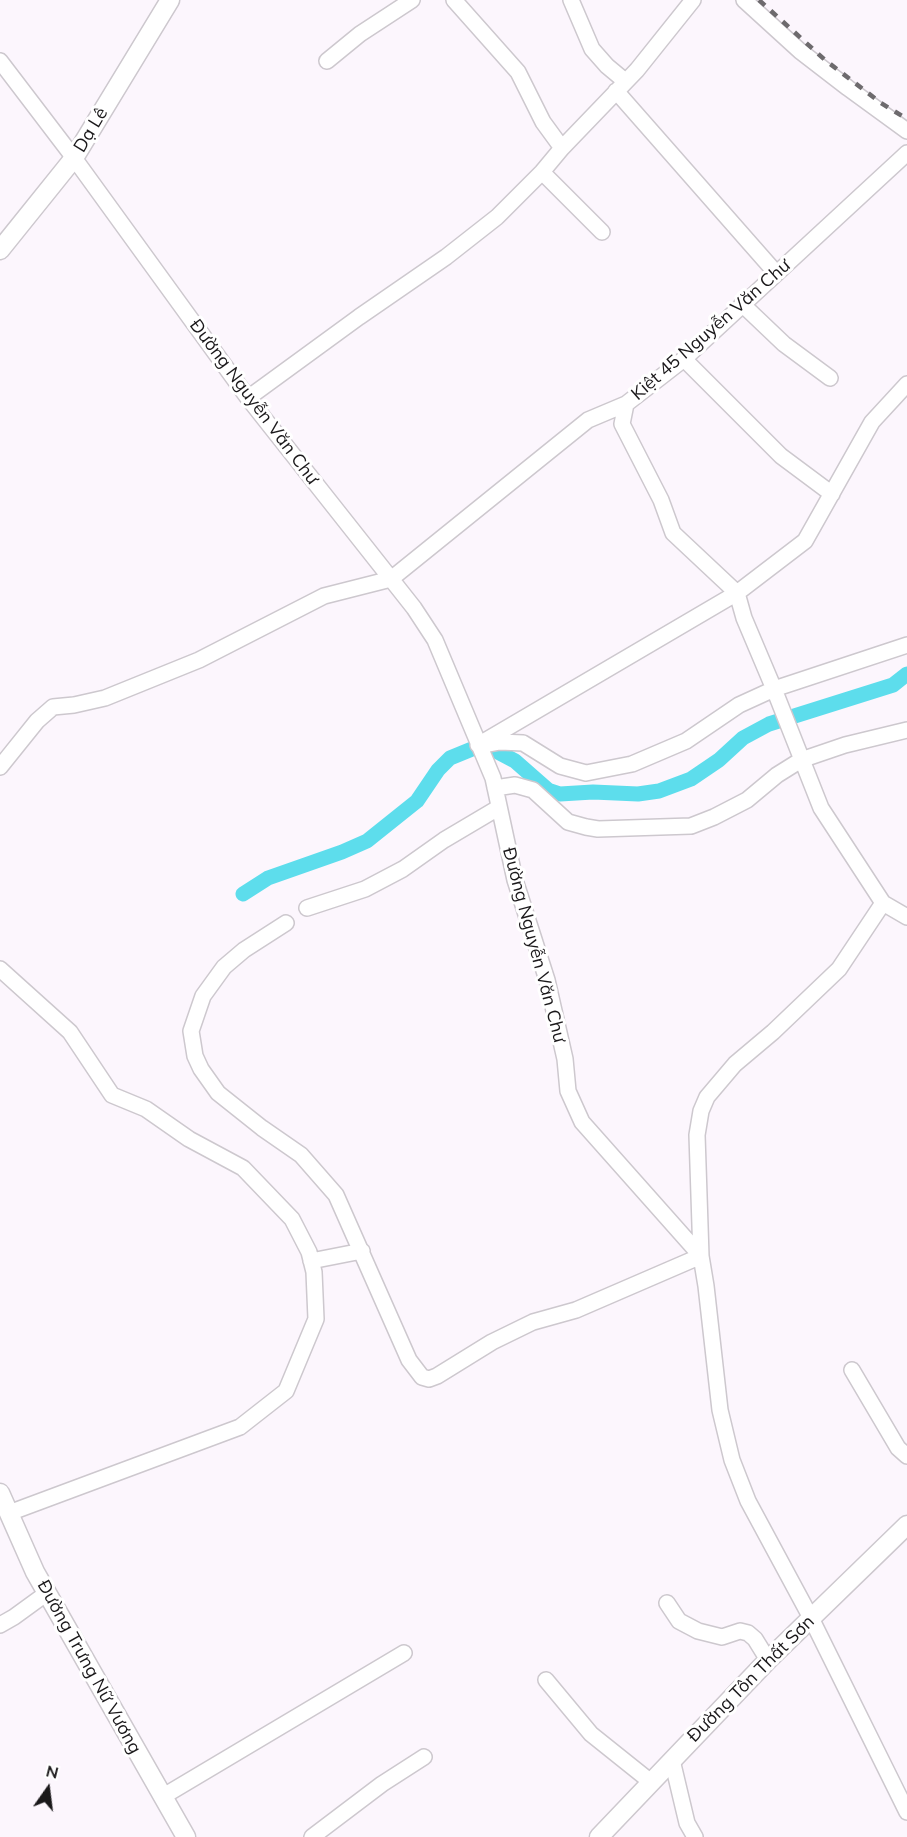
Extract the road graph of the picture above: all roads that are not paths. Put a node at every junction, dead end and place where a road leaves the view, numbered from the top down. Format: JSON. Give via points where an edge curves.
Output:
{"nodes":[{"id":1,"x":170,"y":0,"type":"edge"},
{"id":2,"x":412,"y":0,"type":"edge"},
{"id":3,"x":454,"y":0,"type":"edge"},
{"id":4,"x":571,"y":0,"type":"edge"},
{"id":5,"x":693,"y":0,"type":"edge"},
{"id":6,"x":744,"y":0,"type":"edge"},
{"id":7,"x":0,"y":61,"type":"edge"},
{"id":8,"x":327,"y":61,"type":"dead end"},
{"id":9,"x":621,"y":86,"type":"junction"},
{"id":10,"x":907,"y":131,"type":"edge"},
{"id":11,"x":562,"y":148,"type":"junction"},
{"id":12,"x":907,"y":153,"type":"edge"},
{"id":13,"x":74,"y":158,"type":"junction"},
{"id":14,"x":543,"y":172,"type":"junction"},
{"id":15,"x":602,"y":232,"type":"dead end"},
{"id":16,"x":0,"y":250,"type":"edge"},
{"id":17,"x":776,"y":273,"type":"junction"},
{"id":18,"x":742,"y":304,"type":"junction"},
{"id":19,"x":684,"y":359,"type":"junction"},
{"id":20,"x":830,"y":378,"type":"dead end"},
{"id":21,"x":907,"y":384,"type":"edge"},
{"id":22,"x":248,"y":398,"type":"junction"},
{"id":23,"x":626,"y":404,"type":"junction"},
{"id":24,"x":832,"y":494,"type":"junction"},
{"id":25,"x":390,"y":579,"type":"junction"},
{"id":26,"x":737,"y":593,"type":"junction"},
{"id":27,"x":907,"y":645,"type":"edge"},
{"id":28,"x":775,"y":690,"type":"junction"},
{"id":29,"x":907,"y":730,"type":"edge"},
{"id":30,"x":481,"y":751,"type":"junction"},
{"id":31,"x":801,"y":760,"type":"junction"},
{"id":32,"x":0,"y":768,"type":"edge"},
{"id":33,"x":494,"y":783,"type":"junction"},
{"id":34,"x":498,"y":808,"type":"junction"},
{"id":35,"x":883,"y":903,"type":"junction"},
{"id":36,"x":307,"y":908,"type":"dead end"},
{"id":37,"x":907,"y":917,"type":"edge"},
{"id":38,"x":286,"y":923,"type":"dead end"},
{"id":39,"x":0,"y":969,"type":"edge"},
{"id":40,"x":356,"y":1252,"type":"junction"},
{"id":41,"x":701,"y":1256,"type":"junction"},
{"id":42,"x":317,"y":1260,"type":"junction"},
{"id":43,"x":852,"y":1370,"type":"dead end"},
{"id":44,"x":907,"y":1456,"type":"edge"},
{"id":45,"x":0,"y":1493,"type":"edge"},
{"id":46,"x":9,"y":1513,"type":"junction"},
{"id":47,"x":907,"y":1525,"type":"edge"},
{"id":48,"x":47,"y":1593,"type":"junction"},
{"id":49,"x":667,"y":1603,"type":"dead end"},
{"id":50,"x":811,"y":1618,"type":"junction"},
{"id":51,"x":0,"y":1625,"type":"edge"},
{"id":52,"x":404,"y":1653,"type":"dead end"},
{"id":53,"x":768,"y":1660,"type":"junction"},
{"id":54,"x":546,"y":1680,"type":"dead end"},
{"id":55,"x":424,"y":1757,"type":"dead end"},
{"id":56,"x":672,"y":1760,"type":"junction"},
{"id":57,"x":651,"y":1782,"type":"junction"},
{"id":58,"x":162,"y":1797,"type":"junction"},
{"id":59,"x":907,"y":1812,"type":"edge"},
{"id":60,"x":186,"y":1837,"type":"edge"},
{"id":61,"x":312,"y":1837,"type":"edge"},
{"id":62,"x":599,"y":1837,"type":"edge"},
{"id":63,"x":695,"y":1837,"type":"edge"}],
"edges":[{"from":1,"to":13,"type":"street","name":"Dạ Lê"},
{"from":2,"to":8,"type":"street"},
{"from":3,"to":11,"type":"street","via":[[518,72],[543,122]]},
{"from":4,"to":9,"type":"street","via":[[592,49]]},
{"from":5,"to":9,"type":"street"},
{"from":6,"to":10,"type":"street","via":[[800,51]]},
{"from":7,"to":13,"type":"street","name":"Đường Nguyễn Văn Chư"},
{"from":9,"to":11,"type":"street"},
{"from":9,"to":17,"type":"street"},
{"from":11,"to":14,"type":"street"},
{"from":12,"to":17,"type":"street","name":"Kiệt 45 Nguyễn Văn Chư"},
{"from":13,"to":16,"type":"street","name":"Dạ Lê"},
{"from":13,"to":22,"type":"street","name":"Đường Nguyễn Văn Chư"},
{"from":14,"to":15,"type":"street"},
{"from":14,"to":22,"type":"street","via":[[469,239]]},
{"from":17,"to":18,"type":"street","name":"Kiệt 45 Nguyễn Văn Chư"},
{"from":18,"to":19,"type":"street","name":"Kiệt 45 Nguyễn Văn Chư"},
{"from":18,"to":20,"type":"street","via":[[784,344]]},
{"from":19,"to":23,"type":"street","name":"Kiệt 45 Nguyễn Văn Chư"},
{"from":19,"to":24,"type":"street","via":[[781,456]]},
{"from":21,"to":24,"type":"street","via":[[872,423]]},
{"from":22,"to":25,"type":"street","name":"Đường Nguyễn Văn Chư"},
{"from":23,"to":25,"type":"street","name":"Kiệt 45 Nguyễn Văn Chư","via":[[588,420]]},
{"from":23,"to":26,"type":"street","via":[[622,423],[673,533]]},
{"from":24,"to":26,"type":"street","via":[[805,541]]},
{"from":25,"to":30,"type":"street","name":"Đường Nguyễn Văn Chư","via":[[435,640]]},
{"from":25,"to":32,"type":"street","via":[[324,596],[199,660],[105,698],[53,707]]},
{"from":26,"to":28,"type":"street"},
{"from":26,"to":30,"type":"street"},
{"from":27,"to":28,"type":"street"},
{"from":28,"to":30,"type":"street","via":[[739,705],[686,741],[633,764],[586,773],[560,766],[523,743],[500,742]]},
{"from":28,"to":31,"type":"street"},
{"from":29,"to":31,"type":"street"},
{"from":30,"to":33,"type":"street","name":"Đường Nguyễn Văn Chư"},
{"from":31,"to":33,"type":"street","via":[[739,805],[703,822],[678,827],[577,826],[559,816],[533,790]]},
{"from":31,"to":35,"type":"street","via":[[821,808]]},
{"from":33,"to":34,"type":"street","name":"Đường Nguyễn Văn Chư"},
{"from":34,"to":36,"type":"street","via":[[383,880]]},
{"from":34,"to":41,"type":"street","name":"Đường Nguyễn Văn Chư","via":[[515,880],[547,980],[565,1059],[568,1091],[577,1112]]},
{"from":35,"to":37,"type":"street"},
{"from":35,"to":41,"type":"street","via":[[839,969],[735,1064],[707,1097],[697,1135]]},
{"from":38,"to":40,"type":"street","via":[[224,966],[194,1018],[193,1045],[201,1069],[218,1093],[301,1155],[336,1195]]},
{"from":39,"to":42,"type":"street","via":[[70,1032],[111,1095],[146,1109],[251,1174],[292,1219]]},
{"from":40,"to":41,"type":"street","via":[[409,1360],[422,1377],[429,1379],[533,1322],[576,1310]]},
{"from":40,"to":42,"type":"street"},
{"from":41,"to":50,"type":"street","via":[[720,1410],[732,1460],[748,1501]]},
{"from":42,"to":46,"type":"street","via":[[316,1320],[286,1390],[240,1427]]},
{"from":43,"to":44,"type":"street","via":[[898,1448]]},
{"from":45,"to":46,"type":"street","name":"Đường Trưng Nữ Vương"},
{"from":46,"to":48,"type":"street","name":"Đường Trưng Nữ Vương"},
{"from":47,"to":50,"type":"street","name":"Đường Tôn Thất Sơn"},
{"from":48,"to":51,"type":"street"},
{"from":48,"to":58,"type":"street","name":"Đường Trưng Nữ Vương"},
{"from":49,"to":53,"type":"street","via":[[673,1615],[687,1627],[722,1637],[740,1631],[748,1633]]},
{"from":50,"to":53,"type":"street","name":"Đường Tôn Thất Sơn"},
{"from":50,"to":59,"type":"street"},
{"from":52,"to":58,"type":"street"},
{"from":53,"to":56,"type":"street","name":"Đường Tôn Thất Sơn"},
{"from":54,"to":57,"type":"street","via":[[591,1734]]},
{"from":55,"to":61,"type":"street"},
{"from":56,"to":57,"type":"street","name":"Đường Tôn Thất Sơn"},
{"from":56,"to":63,"type":"street","via":[[687,1823]]},
{"from":57,"to":62,"type":"street","name":"Đường Tôn Thất Sơn"},
{"from":58,"to":60,"type":"street","name":"Đường Trưng Nữ Vương"}]}
